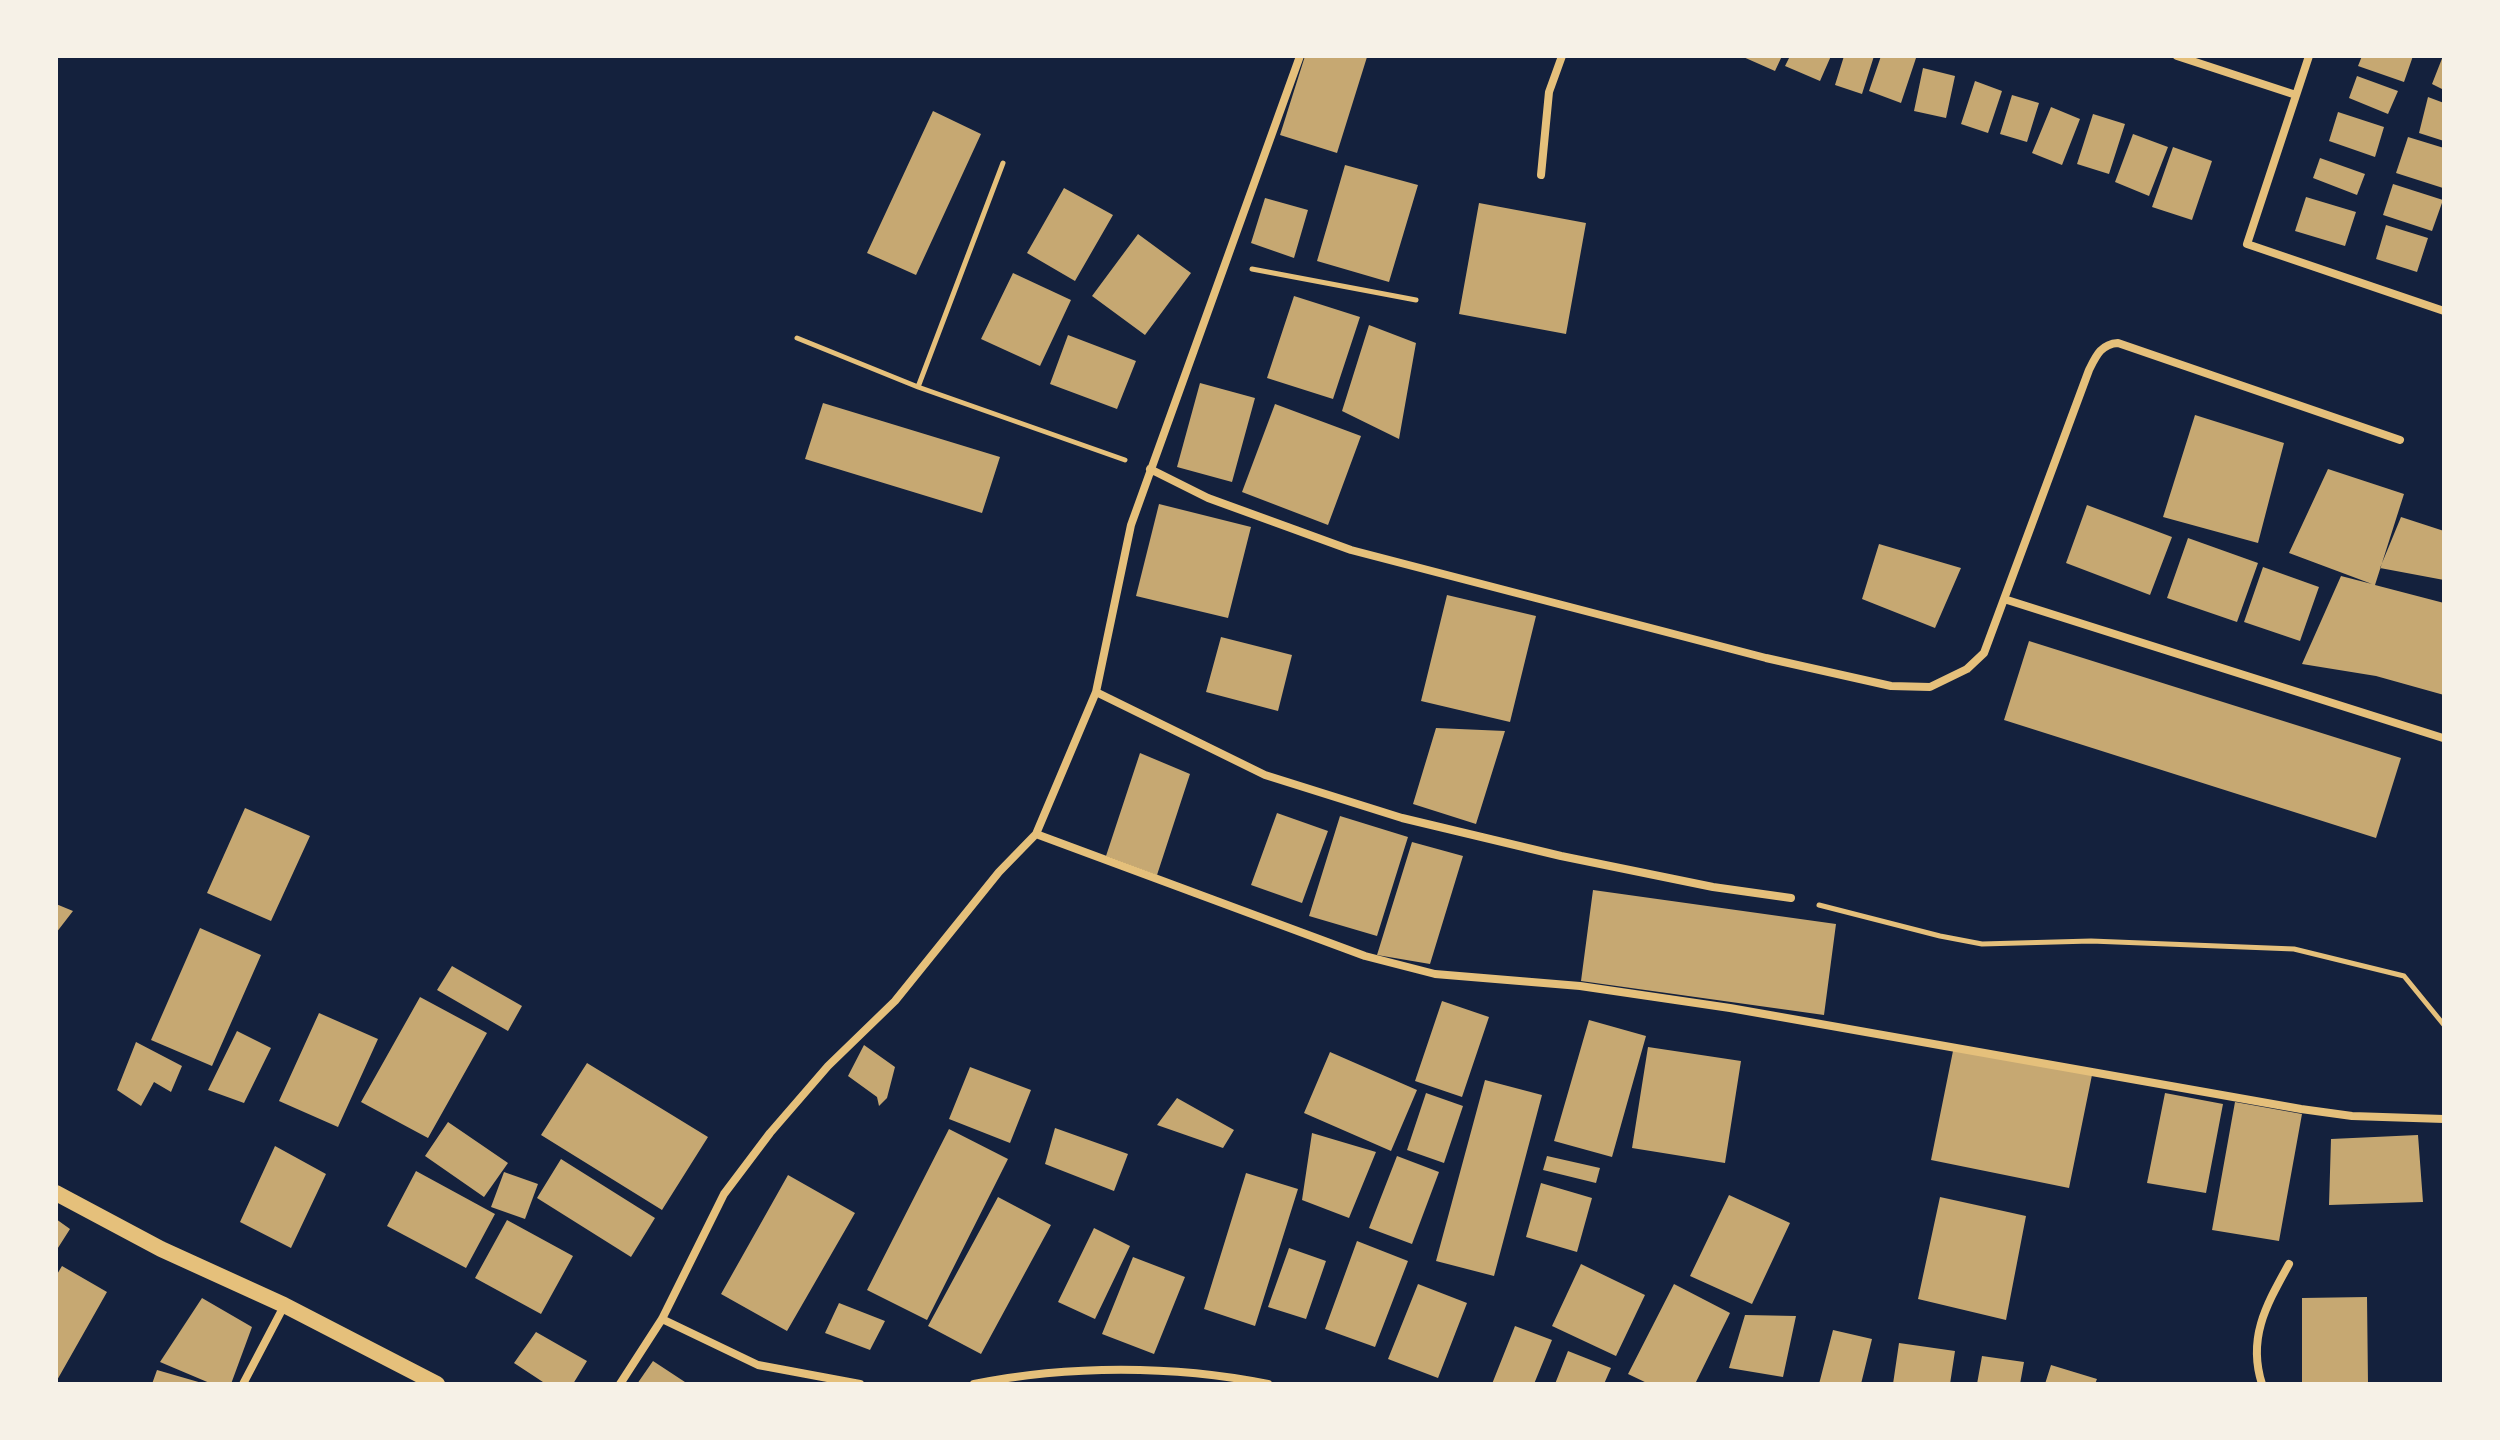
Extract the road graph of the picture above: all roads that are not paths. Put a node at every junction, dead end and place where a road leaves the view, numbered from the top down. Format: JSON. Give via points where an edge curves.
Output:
{"nodes":[{"id":1,"x":1300,"y":56,"type":"edge"},
{"id":2,"x":1562,"y":56,"type":"edge"},
{"id":3,"x":2177,"y":56,"type":"edge"},
{"id":4,"x":2309,"y":56,"type":"edge"},
{"id":5,"x":2296,"y":95,"type":"junction"},
{"id":6,"x":1541,"y":175,"type":"dead end"},
{"id":7,"x":2444,"y":311,"type":"edge"},
{"id":8,"x":2400,"y":440,"type":"dead end"},
{"id":9,"x":1150,"y":469,"type":"junction"},
{"id":10,"x":2004,"y":599,"type":"junction"},
{"id":11,"x":1096,"y":692,"type":"junction"},
{"id":12,"x":2443,"y":738,"type":"edge"},
{"id":13,"x":1036,"y":834,"type":"junction"},
{"id":14,"x":1791,"y":898,"type":"road end"},
{"id":15,"x":2444,"y":1119,"type":"edge"},
{"id":16,"x":56,"y":1193,"type":"edge"},
{"id":17,"x":2289,"y":1264,"type":"dead end"},
{"id":18,"x":284,"y":1305,"type":"junction"},
{"id":19,"x":662,"y":1319,"type":"junction"},
{"id":20,"x":243,"y":1384,"type":"edge"},
{"id":21,"x":437,"y":1384,"type":"edge"},
{"id":22,"x":620,"y":1384,"type":"edge"},
{"id":23,"x":860,"y":1384,"type":"edge"},
{"id":24,"x":974,"y":1384,"type":"edge"},
{"id":25,"x":1268,"y":1384,"type":"edge"},
{"id":26,"x":2262,"y":1384,"type":"edge"}],
"edges":[{"from":1,"to":9,"type":"street"},
{"from":2,"to":6,"type":"street","via":[[1549,92]]},
{"from":3,"to":5,"type":"street"},
{"from":4,"to":5,"type":"street"},
{"from":5,"to":7,"type":"street","via":[[2247,244]]},
{"from":8,"to":10,"type":"street","via":[[2109,343],[2089,370]]},
{"from":9,"to":10,"type":"street","via":[[1208,498],[1351,550],[1891,686],[1930,687],[1967,669],[1984,653]]},
{"from":9,"to":11,"type":"street","via":[[1131,525]]},
{"from":10,"to":12,"type":"street"},
{"from":11,"to":13,"type":"street"},
{"from":11,"to":14,"type":"street","via":[[1265,775],[1402,818],[1561,856]]},
{"from":13,"to":15,"type":"street","via":[[1365,956],[1435,974],[1580,986],[1730,1008],[2301,1109]]},
{"from":13,"to":19,"type":"street","via":[[895,1001],[770,1133],[724,1194]]},
{"from":16,"to":18,"type":"main road"},
{"from":17,"to":26,"type":"street","via":[[2263,1310],[2256,1360]]},
{"from":18,"to":20,"type":"street"},
{"from":18,"to":21,"type":"main road"},
{"from":19,"to":22,"type":"street"},
{"from":19,"to":23,"type":"street","via":[[758,1365]]},
{"from":24,"to":25,"type":"street","via":[[1134,1369]]}]}
